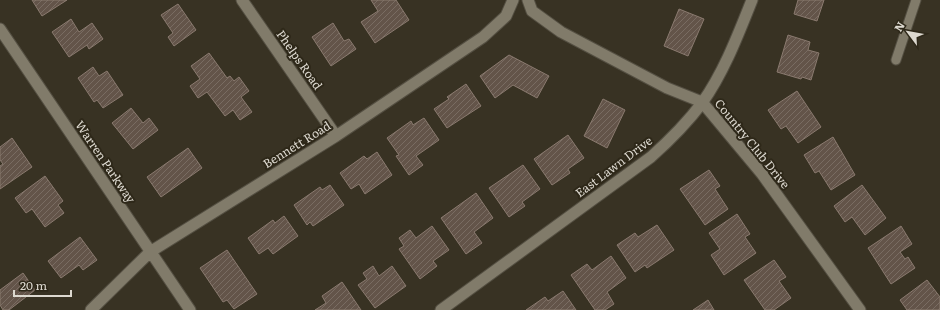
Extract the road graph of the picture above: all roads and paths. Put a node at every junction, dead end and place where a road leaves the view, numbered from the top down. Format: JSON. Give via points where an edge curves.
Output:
{"nodes":[{"id":1,"x":242,"y":0,"type":"edge"},
{"id":2,"x":513,"y":0,"type":"edge"},
{"id":3,"x":528,"y":0,"type":"edge"},
{"id":4,"x":752,"y":0,"type":"edge"},
{"id":5,"x":916,"y":0,"type":"edge"},
{"id":6,"x":0,"y":29,"type":"edge"},
{"id":7,"x":896,"y":60,"type":"dead end"},
{"id":8,"x":702,"y":102,"type":"junction"},
{"id":9,"x":336,"y":136,"type":"junction"},
{"id":10,"x":150,"y":252,"type":"junction"},
{"id":11,"x":858,"y":309,"type":"edge"},
{"id":12,"x":91,"y":310,"type":"edge"},
{"id":13,"x":190,"y":310,"type":"edge"},
{"id":14,"x":441,"y":310,"type":"edge"}],
"edges":[{"from":1,"to":9,"type":"street","name":"Phelps Road"},
{"from":2,"to":9,"type":"street","name":"Bennett Road","via":[[506,16],[483,37]]},
{"from":3,"to":8,"type":"street","name":"Country Club Drive","via":[[532,11],[561,32],[667,88]]},
{"from":4,"to":8,"type":"street","name":"East Lawn Drive","via":[[732,49]]},
{"from":5,"to":7,"type":"lane"},
{"from":6,"to":10,"type":"street","name":"Warren Parkway"},
{"from":8,"to":11,"type":"street","name":"Country Club Drive","via":[[762,174]]},
{"from":8,"to":14,"type":"street","name":"East Lawn Drive","via":[[678,132],[651,157]]},
{"from":9,"to":10,"type":"street","name":"Bennett Road"},
{"from":10,"to":12,"type":"street","name":"Bennett Road"},
{"from":10,"to":13,"type":"street","name":"Warren Parkway"}]}
